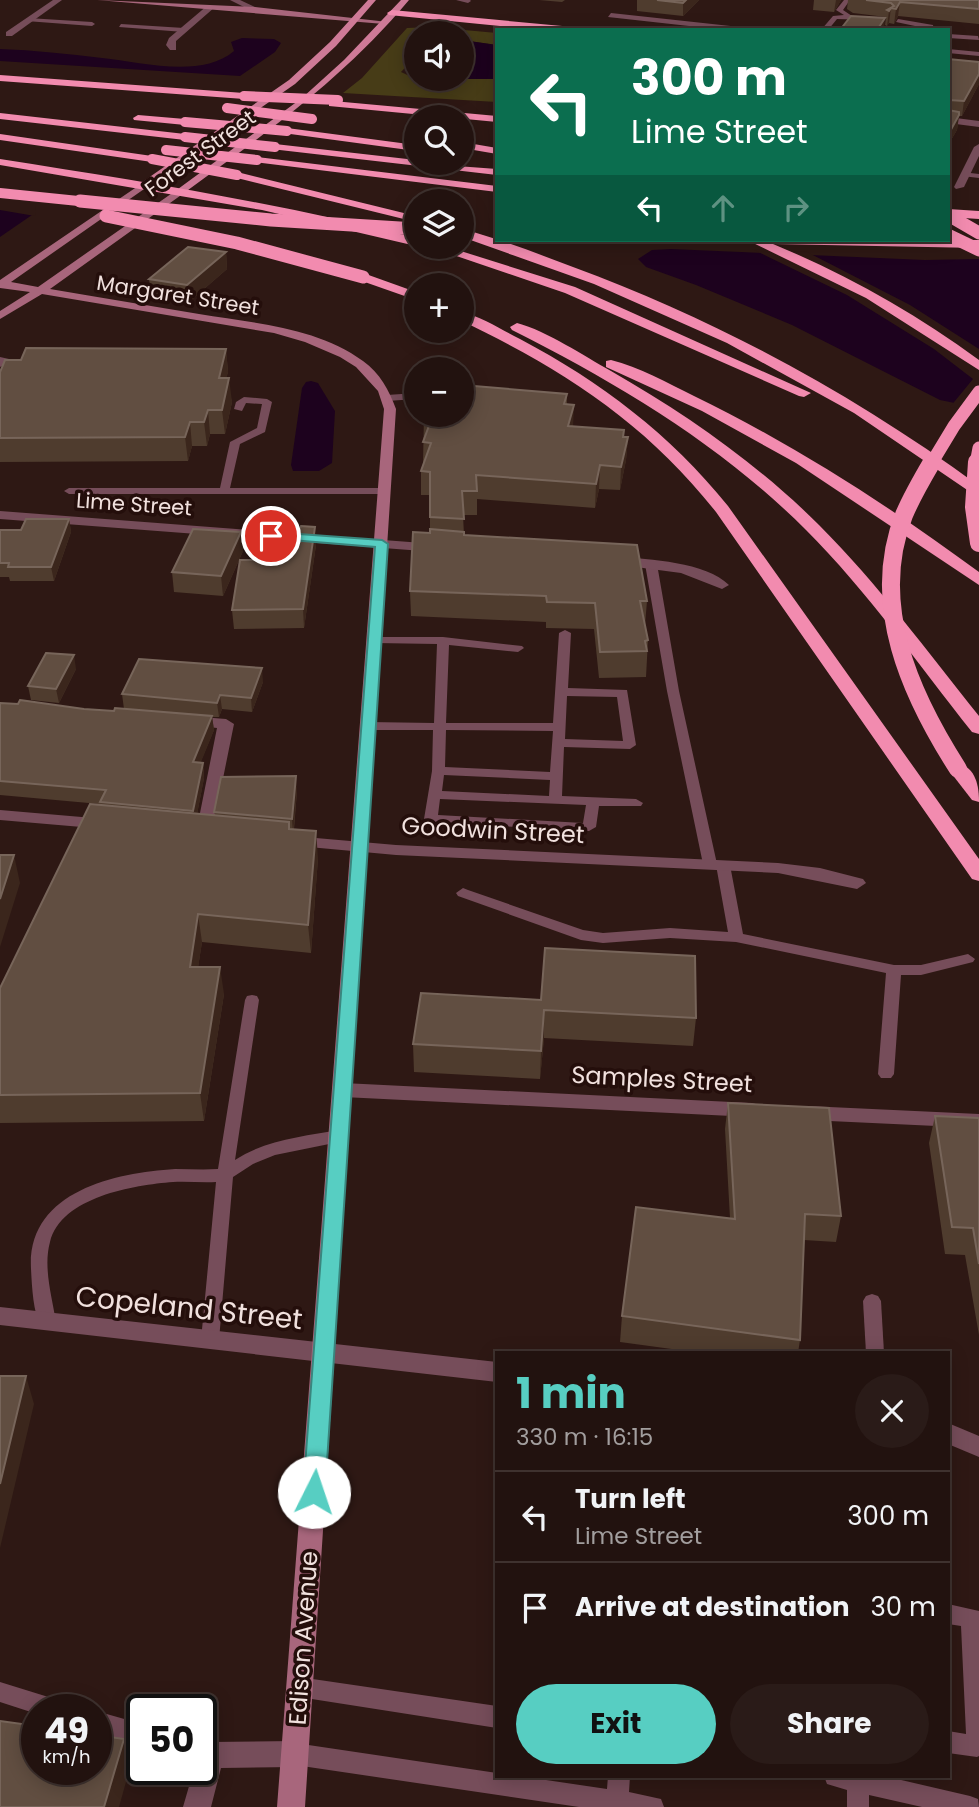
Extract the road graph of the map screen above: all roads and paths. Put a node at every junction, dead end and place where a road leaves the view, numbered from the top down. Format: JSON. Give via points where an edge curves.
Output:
{"nodes":[{"id":1,"x":58,"y":0,"type":"edge"},
{"id":2,"x":101,"y":0,"type":"edge"},
{"id":3,"x":233,"y":0,"type":"edge"},
{"id":4,"x":372,"y":0,"type":"edge"},
{"id":5,"x":405,"y":0,"type":"edge"},
{"id":6,"x":459,"y":0,"type":"edge"},
{"id":7,"x":847,"y":0,"type":"edge"},
{"id":8,"x":468,"y":1,"type":"edge"},
{"id":9,"x":211,"y":7,"type":"junction"},
{"id":10,"x":620,"y":8,"type":"dead end"},
{"id":11,"x":255,"y":9,"type":"junction"},
{"id":12,"x":392,"y":13,"type":"junction"},
{"id":13,"x":358,"y":15,"type":"junction"},
{"id":14,"x":849,"y":16,"type":"junction"},
{"id":15,"x":28,"y":20,"type":"junction"},
{"id":16,"x":876,"y":21,"type":"edge"},
{"id":17,"x":898,"y":21,"type":"edge"},
{"id":18,"x":384,"y":22,"type":"junction"},
{"id":19,"x":92,"y":24,"type":"dead end"},
{"id":20,"x":121,"y":26,"type":"dead end"},
{"id":21,"x":826,"y":27,"type":"edge"},
{"id":22,"x":856,"y":27,"type":"edge"},
{"id":23,"x":552,"y":28,"type":"edge"},
{"id":24,"x":730,"y":28,"type":"edge"},
{"id":25,"x":931,"y":28,"type":"edge"},
{"id":26,"x":184,"y":30,"type":"junction"},
{"id":27,"x":495,"y":30,"type":"edge"},
{"id":28,"x":9,"y":34,"type":"dead end"},
{"id":29,"x":950,"y":36,"type":"edge"},
{"id":30,"x":979,"y":38,"type":"edge"},
{"id":31,"x":173,"y":48,"type":"dead end"},
{"id":32,"x":950,"y":51,"type":"edge"},
{"id":33,"x":979,"y":54,"type":"edge"},
{"id":34,"x":0,"y":78,"type":"edge"},
{"id":35,"x":0,"y":88,"type":"edge"},
{"id":36,"x":336,"y":102,"type":"junction"},
{"id":37,"x":192,"y":104,"type":"dead end"},
{"id":38,"x":0,"y":105,"type":"edge"},
{"id":39,"x":485,"y":105,"type":"dead end"},
{"id":40,"x":221,"y":108,"type":"dead end"},
{"id":41,"x":66,"y":111,"type":"dead end"},
{"id":42,"x":0,"y":116,"type":"edge"},
{"id":43,"x":132,"y":117,"type":"dead end"},
{"id":44,"x":495,"y":119,"type":"edge"},
{"id":45,"x":950,"y":120,"type":"edge"},
{"id":46,"x":325,"y":121,"type":"dead end"},
{"id":47,"x":979,"y":124,"type":"edge"},
{"id":48,"x":0,"y":130,"type":"edge"},
{"id":49,"x":389,"y":132,"type":"dead end"},
{"id":50,"x":404,"y":134,"type":"edge"},
{"id":51,"x":0,"y":137,"type":"edge"},
{"id":52,"x":404,"y":147,"type":"edge"},
{"id":53,"x":474,"y":147,"type":"edge"},
{"id":54,"x":979,"y":147,"type":"edge"},
{"id":55,"x":495,"y":151,"type":"edge"},
{"id":56,"x":474,"y":158,"type":"edge"},
{"id":57,"x":0,"y":162,"type":"edge"},
{"id":58,"x":495,"y":163,"type":"edge"},
{"id":59,"x":495,"y":172,"type":"edge"},
{"id":60,"x":965,"y":174,"type":"junction"},
{"id":61,"x":979,"y":176,"type":"edge"},
{"id":62,"x":144,"y":185,"type":"junction"},
{"id":63,"x":959,"y":187,"type":"dead end"},
{"id":64,"x":495,"y":189,"type":"edge"},
{"id":65,"x":181,"y":191,"type":"junction"},
{"id":66,"x":0,"y":192,"type":"edge"},
{"id":67,"x":0,"y":199,"type":"edge"},
{"id":68,"x":950,"y":215,"type":"edge"},
{"id":69,"x":404,"y":216,"type":"edge"},
{"id":70,"x":950,"y":216,"type":"edge"},
{"id":71,"x":979,"y":216,"type":"edge"},
{"id":72,"x":404,"y":228,"type":"edge"},
{"id":73,"x":474,"y":231,"type":"edge"},
{"id":74,"x":495,"y":231,"type":"edge"},
{"id":75,"x":474,"y":235,"type":"edge"},
{"id":76,"x":979,"y":235,"type":"edge"},
{"id":77,"x":950,"y":236,"type":"edge"},
{"id":78,"x":950,"y":237,"type":"edge"},
{"id":79,"x":404,"y":239,"type":"edge"},
{"id":80,"x":757,"y":242,"type":"edge"},
{"id":81,"x":874,"y":242,"type":"edge"},
{"id":82,"x":979,"y":244,"type":"edge"},
{"id":83,"x":979,"y":250,"type":"edge"},
{"id":84,"x":474,"y":259,"type":"edge"},
{"id":85,"x":1,"y":285,"type":"edge"},
{"id":86,"x":404,"y":290,"type":"edge"},
{"id":87,"x":40,"y":291,"type":"junction"},
{"id":88,"x":474,"y":311,"type":"edge"},
{"id":89,"x":0,"y":316,"type":"edge"},
{"id":90,"x":474,"y":322,"type":"edge"},
{"id":91,"x":517,"y":327,"type":"junction"},
{"id":92,"x":979,"y":366,"type":"edge"},
{"id":93,"x":979,"y":392,"type":"edge"},
{"id":94,"x":404,"y":397,"type":"edge"},
{"id":95,"x":387,"y":398,"type":"junction"},
{"id":96,"x":239,"y":409,"type":"dead end"},
{"id":97,"x":235,"y":429,"type":"dead end"},
{"id":98,"x":235,"y":442,"type":"junction"},
{"id":99,"x":979,"y":448,"type":"edge"},
{"id":100,"x":954,"y":474,"type":"junction"},
{"id":101,"x":69,"y":491,"type":"dead end"},
{"id":102,"x":224,"y":491,"type":"junction"},
{"id":103,"x":385,"y":491,"type":"junction"},
{"id":104,"x":979,"y":493,"type":"edge"},
{"id":105,"x":0,"y":515,"type":"edge"},
{"id":106,"x":979,"y":543,"type":"edge"},
{"id":107,"x":382,"y":544,"type":"junction"},
{"id":108,"x":452,"y":549,"type":"edge"},
{"id":109,"x":606,"y":560,"type":"edge"},
{"id":110,"x":651,"y":564,"type":"junction"},
{"id":111,"x":979,"y":580,"type":"edge"},
{"id":112,"x":722,"y":585,"type":"dead end"},
{"id":113,"x":565,"y":633,"type":"dead end"},
{"id":114,"x":375,"y":639,"type":"junction"},
{"id":115,"x":443,"y":641,"type":"junction"},
{"id":116,"x":518,"y":648,"type":"dead end"},
{"id":117,"x":562,"y":692,"type":"junction"},
{"id":118,"x":173,"y":720,"type":"edge"},
{"id":119,"x":368,"y":726,"type":"junction"},
{"id":120,"x":440,"y":726,"type":"junction"},
{"id":121,"x":559,"y":727,"type":"junction"},
{"id":122,"x":979,"y":728,"type":"edge"},
{"id":123,"x":559,"y":743,"type":"junction"},
{"id":124,"x":438,"y":771,"type":"junction"},
{"id":125,"x":557,"y":776,"type":"junction"},
{"id":126,"x":434,"y":795,"type":"junction"},
{"id":127,"x":979,"y":796,"type":"edge"},
{"id":128,"x":555,"y":800,"type":"junction"},
{"id":129,"x":593,"y":802,"type":"junction"},
{"id":130,"x":636,"y":803,"type":"dead end"},
{"id":131,"x":0,"y":815,"type":"edge"},
{"id":132,"x":124,"y":826,"type":"edge"},
{"id":133,"x":204,"y":833,"type":"edge"},
{"id":134,"x":271,"y":839,"type":"edge"},
{"id":135,"x":360,"y":848,"type":"junction"},
{"id":136,"x":716,"y":864,"type":"junction"},
{"id":137,"x":979,"y":873,"type":"edge"},
{"id":138,"x":857,"y":883,"type":"dead end"},
{"id":139,"x":463,"y":893,"type":"dead end"},
{"id":140,"x":736,"y":937,"type":"junction"},
{"id":141,"x":968,"y":959,"type":"dead end"},
{"id":142,"x":894,"y":970,"type":"junction"},
{"id":143,"x":252,"y":1000,"type":"dead end"},
{"id":144,"x":886,"y":1074,"type":"dead end"},
{"id":145,"x":343,"y":1090,"type":"junction"},
{"id":146,"x":979,"y":1121,"type":"edge"},
{"id":147,"x":339,"y":1136,"type":"junction"},
{"id":148,"x":225,"y":1174,"type":"junction"},
{"id":149,"x":872,"y":1301,"type":"dead end"},
{"id":150,"x":0,"y":1316,"type":"edge"},
{"id":151,"x":47,"y":1322,"type":"junction"},
{"id":152,"x":210,"y":1340,"type":"junction"},
{"id":153,"x":875,"y":1351,"type":"edge"},
{"id":154,"x":324,"y":1352,"type":"junction"},
{"id":155,"x":495,"y":1372,"type":"edge"},
{"id":156,"x":950,"y":1434,"type":"edge"},
{"id":157,"x":979,"y":1447,"type":"edge"},
{"id":158,"x":950,"y":1614,"type":"edge"},
{"id":159,"x":975,"y":1619,"type":"edge"},
{"id":160,"x":299,"y":1687,"type":"junction"},
{"id":161,"x":0,"y":1692,"type":"edge"},
{"id":162,"x":21,"y":1699,"type":"edge"},
{"id":163,"x":495,"y":1717,"type":"edge"},
{"id":164,"x":950,"y":1742,"type":"edge"},
{"id":165,"x":217,"y":1754,"type":"edge"},
{"id":166,"x":295,"y":1754,"type":"junction"},
{"id":167,"x":620,"y":1778,"type":"edge"},
{"id":168,"x":858,"y":1778,"type":"edge"},
{"id":169,"x":201,"y":1785,"type":"edge"},
{"id":170,"x":617,"y":1802,"type":"junction"},
{"id":171,"x":197,"y":1807,"type":"edge"},
{"id":172,"x":291,"y":1807,"type":"edge"},
{"id":173,"x":653,"y":1807,"type":"edge"},
{"id":174,"x":858,"y":1807,"type":"edge"},
{"id":175,"x":970,"y":1807,"type":"edge"}],
"edges":[{"from":1,"to":15,"type":"street"},
{"from":2,"to":9,"type":"main road"},
{"from":3,"to":11,"type":"street"},
{"from":4,"to":13,"type":"main road","name":"Forest Street"},
{"from":5,"to":12,"type":"main road","name":"Forest Street"},
{"from":6,"to":8,"type":"lane"},
{"from":7,"to":14,"type":"lane","via":[[839,10]]},
{"from":9,"to":11,"type":"main road"},
{"from":9,"to":26,"type":"street"},
{"from":10,"to":24,"type":"street","via":[[611,15]]},
{"from":11,"to":13,"type":"main road"},
{"from":12,"to":13,"type":"main road"},
{"from":12,"to":18,"type":"main road","name":"Forest Street"},
{"from":12,"to":23,"type":"highway"},
{"from":13,"to":18,"type":"main road"},
{"from":13,"to":62,"type":"main road","name":"Forest Street","via":[[281,90]]},
{"from":14,"to":16,"type":"lane"},
{"from":14,"to":21,"type":"lane","via":[[835,17]]},
{"from":15,"to":19,"type":"lane"},
{"from":15,"to":28,"type":"street"},
{"from":17,"to":25,"type":"lane","via":[[925,23]]},
{"from":18,"to":27,"type":"highway"},
{"from":18,"to":65,"type":"main road","name":"Forest Street","via":[[305,100]]},
{"from":20,"to":26,"type":"lane"},
{"from":21,"to":22,"type":"lane"},
{"from":26,"to":31,"type":"street","via":[[170,43]]},
{"from":29,"to":30,"type":"lane"},
{"from":32,"to":33,"type":"street"},
{"from":34,"to":36,"type":"highway","bridge":true},
{"from":35,"to":37,"type":"highway"},
{"from":36,"to":39,"type":"highway"},
{"from":36,"to":44,"type":"highway"},
{"from":38,"to":41,"type":"highway"},
{"from":40,"to":46,"type":"highway","bridge":true},
{"from":42,"to":59,"type":"highway","bridge":true},
{"from":43,"to":52,"type":"highway","bridge":true},
{"from":45,"to":47,"type":"street"},
{"from":48,"to":64,"type":"highway","bridge":true},
{"from":49,"to":50,"type":"highway"},
{"from":51,"to":69,"type":"highway","bridge":true,"via":[[237,175]]},
{"from":53,"to":55,"type":"highway"},
{"from":54,"to":60,"type":"street"},
{"from":56,"to":58,"type":"highway"},
{"from":57,"to":62,"type":"highway"},
{"from":60,"to":61,"type":"lane"},
{"from":60,"to":63,"type":"street"},
{"from":62,"to":65,"type":"highway"},
{"from":62,"to":85,"type":"main road","name":"Forest Street"},
{"from":65,"to":79,"type":"highway"},
{"from":65,"to":87,"type":"main road","name":"Forest Street"},
{"from":66,"to":72,"type":"highway","bridge":true},
{"from":67,"to":86,"type":"highway","bridge":true,"via":[[212,237]]},
{"from":68,"to":71,"type":"highway"},
{"from":70,"to":76,"type":"highway","bridge":true},
{"from":73,"to":74,"type":"highway"},
{"from":75,"to":100,"type":"highway","via":[[587,277],[723,336],[869,416]]},
{"from":76,"to":77,"type":"highway"},
{"from":78,"to":83,"type":"highway","bridge":true},
{"from":80,"to":92,"type":"highway","via":[[872,296]]},
{"from":81,"to":82,"type":"highway"},
{"from":84,"to":100,"type":"highway","via":[[541,279],[634,317],[845,412]]},
{"from":85,"to":87,"type":"main road","name":"Margaret Street"},
{"from":87,"to":89,"type":"main road","name":"Forest Street"},
{"from":87,"to":95,"type":"main road","name":"Margaret Street","via":[[316,341],[372,375]]},
{"from":88,"to":91,"type":"highway"},
{"from":90,"to":137,"type":"highway","via":[[608,396],[679,456],[722,509]]},
{"from":91,"to":111,"type":"highway","via":[[634,373],[748,431],[851,493]]},
{"from":91,"to":122,"type":"highway","via":[[675,416],[767,486],[843,561]]},
{"from":93,"to":127,"type":"highway","bridge":true,"via":[[911,500],[898,533],[891,573],[892,621],[907,674],[933,731]]},
{"from":94,"to":95,"type":"lane"},
{"from":95,"to":103,"type":"main road","name":"Edison Avenue"},
{"from":96,"to":98,"type":"lane","via":[[244,400],[267,402],[262,430]]},
{"from":97,"to":98,"type":"lane"},
{"from":98,"to":102,"type":"lane"},
{"from":99,"to":106,"type":"highway","bridge":true,"via":[[974,480]]},
{"from":100,"to":104,"type":"highway"},
{"from":101,"to":102,"type":"lane"},
{"from":102,"to":103,"type":"lane"},
{"from":103,"to":107,"type":"main road","name":"Edison Avenue"},
{"from":105,"to":107,"type":"street","name":"Lime Street"},
{"from":107,"to":108,"type":"street","name":"Lime Street"},
{"from":107,"to":114,"type":"main road","name":"Edison Avenue"},
{"from":109,"to":110,"type":"street"},
{"from":110,"to":112,"type":"street","via":[[687,570]]},
{"from":110,"to":136,"type":"lane","via":[[673,691]]},
{"from":113,"to":117,"type":"lane"},
{"from":114,"to":115,"type":"lane"},
{"from":114,"to":119,"type":"main road","name":"Edison Avenue"},
{"from":115,"to":116,"type":"lane"},
{"from":115,"to":120,"type":"lane"},
{"from":117,"to":121,"type":"lane"},
{"from":117,"to":123,"type":"lane","via":[[623,693],[630,745]]},
{"from":118,"to":133,"type":"street","via":[[226,724]]},
{"from":119,"to":120,"type":"lane"},
{"from":119,"to":135,"type":"main road","name":"Edison Avenue"},
{"from":120,"to":121,"type":"lane"},
{"from":120,"to":124,"type":"lane"},
{"from":121,"to":123,"type":"lane"},
{"from":123,"to":125,"type":"lane"},
{"from":124,"to":125,"type":"lane"},
{"from":124,"to":126,"type":"lane"},
{"from":125,"to":128,"type":"lane"},
{"from":126,"to":128,"type":"lane"},
{"from":126,"to":129,"type":"lane","via":[[431,819],[589,827]]},
{"from":128,"to":129,"type":"lane"},
{"from":129,"to":130,"type":"lane"},
{"from":131,"to":132,"type":"street"},
{"from":134,"to":135,"type":"street","name":"Goodwin Street"},
{"from":135,"to":136,"type":"street","name":"Goodwin Street"},
{"from":135,"to":145,"type":"main road","name":"Edison Avenue"},
{"from":136,"to":138,"type":"street","name":"Goodwin Street","via":[[804,871]]},
{"from":136,"to":140,"type":"lane"},
{"from":139,"to":140,"type":"lane","via":[[581,935]]},
{"from":140,"to":142,"type":"lane"},
{"from":141,"to":142,"type":"lane","via":[[920,970]]},
{"from":142,"to":144,"type":"lane"},
{"from":143,"to":148,"type":"lane"},
{"from":145,"to":146,"type":"street","name":"Samples Street"},
{"from":145,"to":147,"type":"main road","name":"Edison Avenue"},
{"from":147,"to":148,"type":"lane","via":[[252,1157]]},
{"from":147,"to":154,"type":"main road","name":"Edison Avenue"},
{"from":148,"to":151,"type":"lane","via":[[113,1185],[73,1202],[49,1220],[41,1241],[40,1267]]},
{"from":148,"to":152,"type":"lane"},
{"from":149,"to":153,"type":"lane"},
{"from":150,"to":151,"type":"street","name":"Copeland Street"},
{"from":151,"to":152,"type":"street","name":"Copeland Street"},
{"from":152,"to":154,"type":"street","name":"Copeland Street"},
{"from":154,"to":155,"type":"street","name":"Copeland Street"},
{"from":154,"to":160,"type":"main road","name":"Edison Avenue"},
{"from":156,"to":157,"type":"street"},
{"from":158,"to":159,"type":"lane"},
{"from":159,"to":164,"type":"lane","via":[[977,1746]]},
{"from":160,"to":163,"type":"lane"},
{"from":160,"to":166,"type":"main road","name":"Edison Avenue"},
{"from":161,"to":162,"type":"lane"},
{"from":165,"to":166,"type":"street"},
{"from":166,"to":170,"type":"lane"},
{"from":166,"to":172,"type":"main road","name":"Edison Avenue"},
{"from":167,"to":170,"type":"lane"},
{"from":168,"to":174,"type":"lane"},
{"from":168,"to":175,"type":"lane"},
{"from":169,"to":171,"type":"street"},
{"from":170,"to":173,"type":"lane"}]}
